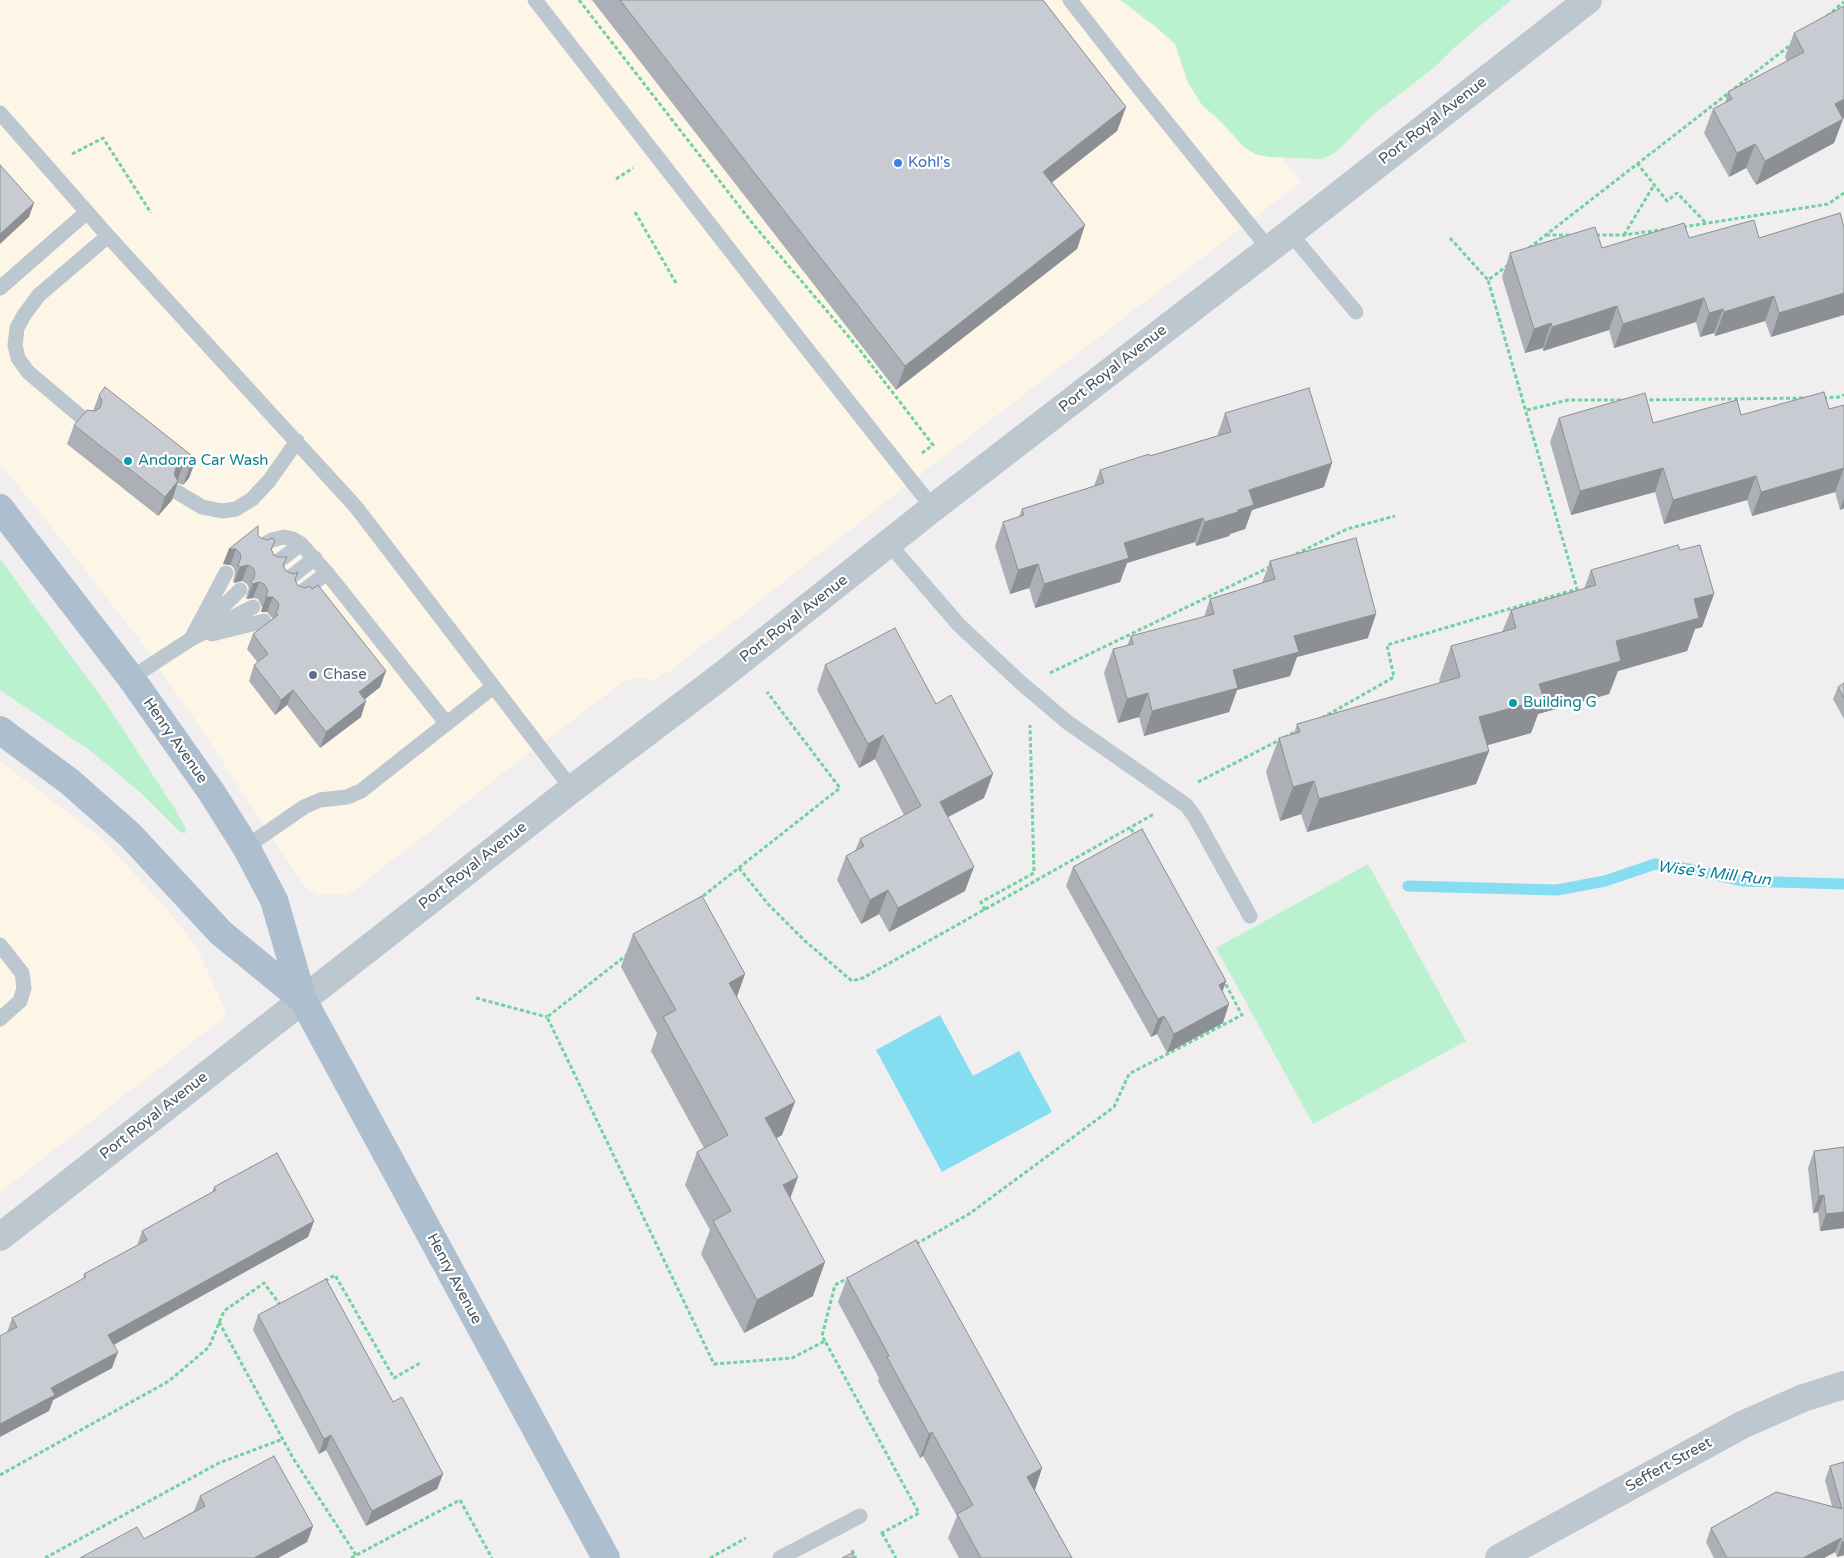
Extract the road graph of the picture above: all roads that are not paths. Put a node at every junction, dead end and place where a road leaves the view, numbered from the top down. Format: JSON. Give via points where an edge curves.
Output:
{"nodes":[{"id":1,"x":535,"y":0,"type":"edge"},
{"id":2,"x":1070,"y":0,"type":"edge"},
{"id":3,"x":1588,"y":0,"type":"edge"},
{"id":4,"x":0,"y":113,"type":"edge"},
{"id":5,"x":87,"y":212,"type":"junction"},
{"id":6,"x":108,"y":236,"type":"junction"},
{"id":7,"x":1280,"y":241,"type":"junction"},
{"id":8,"x":0,"y":288,"type":"edge"},
{"id":9,"x":1356,"y":312,"type":"dead end"},
{"id":10,"x":86,"y":421,"type":"edge"},
{"id":11,"x":298,"y":441,"type":"junction"},
{"id":12,"x":178,"y":492,"type":"edge"},
{"id":13,"x":0,"y":508,"type":"edge"},
{"id":14,"x":933,"y":508,"type":"junction"},
{"id":15,"x":302,"y":544,"type":"junction"},
{"id":16,"x":889,"y":544,"type":"junction"},
{"id":17,"x":261,"y":546,"type":"edge"},
{"id":18,"x":315,"y":558,"type":"junction"},
{"id":19,"x":275,"y":564,"type":"edge"},
{"id":20,"x":226,"y":573,"type":"dead end"},
{"id":21,"x":327,"y":573,"type":"junction"},
{"id":22,"x":287,"y":580,"type":"edge"},
{"id":23,"x":240,"y":590,"type":"edge"},
{"id":24,"x":299,"y":594,"type":"edge"},
{"id":25,"x":252,"y":607,"type":"edge"},
{"id":26,"x":264,"y":621,"type":"dead end"},
{"id":27,"x":190,"y":639,"type":"junction"},
{"id":28,"x":131,"y":678,"type":"junction"},
{"id":29,"x":493,"y":687,"type":"junction"},
{"id":30,"x":446,"y":724,"type":"junction"},
{"id":31,"x":0,"y":730,"type":"edge"},
{"id":32,"x":572,"y":789,"type":"junction"},
{"id":33,"x":246,"y":847,"type":"junction"},
{"id":34,"x":1250,"y":916,"type":"dead end"},
{"id":35,"x":0,"y":945,"type":"edge"},
{"id":36,"x":302,"y":1000,"type":"junction"},
{"id":37,"x":0,"y":1019,"type":"edge"},
{"id":38,"x":0,"y":1236,"type":"edge"},
{"id":39,"x":1844,"y":1385,"type":"edge"},
{"id":40,"x":860,"y":1516,"type":"dead end"},
{"id":41,"x":606,"y":1558,"type":"edge"},
{"id":42,"x":780,"y":1558,"type":"edge"},
{"id":43,"x":1499,"y":1558,"type":"edge"}],
"edges":[{"from":1,"to":14,"type":"lane"},
{"from":2,"to":7,"type":"lane","via":[[1131,78]]},
{"from":3,"to":7,"type":"street","name":"Port Royal Avenue"},
{"from":4,"to":5,"type":"lane"},
{"from":5,"to":6,"type":"lane"},
{"from":5,"to":8,"type":"lane"},
{"from":6,"to":10,"type":"lane","via":[[39,295],[16,328],[18,358],[28,372]]},
{"from":6,"to":11,"type":"lane"},
{"from":7,"to":9,"type":"lane"},
{"from":7,"to":14,"type":"street","name":"Port Royal Avenue"},
{"from":11,"to":12,"type":"lane","via":[[269,481],[252,499],[236,509],[222,511],[202,506]]},
{"from":11,"to":29,"type":"lane","via":[[356,507]]},
{"from":13,"to":28,"type":"main road","name":"Henry Avenue"},
{"from":14,"to":16,"type":"street","name":"Port Royal Avenue"},
{"from":15,"to":17,"type":"lane","via":[[284,537]]},
{"from":15,"to":18,"type":"lane"},
{"from":15,"to":19,"type":"lane"},
{"from":16,"to":32,"type":"street","name":"Port Royal Avenue"},
{"from":16,"to":34,"type":"lane","via":[[959,625],[1020,682],[1066,722],[1186,805]]},
{"from":18,"to":21,"type":"lane"},
{"from":18,"to":22,"type":"lane"},
{"from":20,"to":27,"type":"lane"},
{"from":21,"to":24,"type":"lane"},
{"from":21,"to":30,"type":"lane"},
{"from":23,"to":27,"type":"lane"},
{"from":25,"to":27,"type":"lane"},
{"from":26,"to":27,"type":"lane"},
{"from":27,"to":28,"type":"lane"},
{"from":28,"to":33,"type":"main road","name":"Henry Avenue"},
{"from":29,"to":30,"type":"lane"},
{"from":29,"to":32,"type":"lane"},
{"from":30,"to":33,"type":"lane","via":[[361,791],[304,807]]},
{"from":31,"to":36,"type":"main road","name":"Henry Avenue","via":[[104,811],[221,933]]},
{"from":32,"to":36,"type":"street","name":"Port Royal Avenue"},
{"from":33,"to":36,"type":"main road","name":"Henry Avenue","via":[[274,900]]},
{"from":35,"to":37,"type":"lane","via":[[22,973],[24,988],[20,1001]]},
{"from":36,"to":38,"type":"street","name":"Port Royal Avenue"},
{"from":36,"to":41,"type":"main road","name":"Henry Avenue"},
{"from":39,"to":43,"type":"street","name":"Seffert Street","via":[[1803,1398],[1742,1425]]},
{"from":40,"to":42,"type":"lane"}]}
